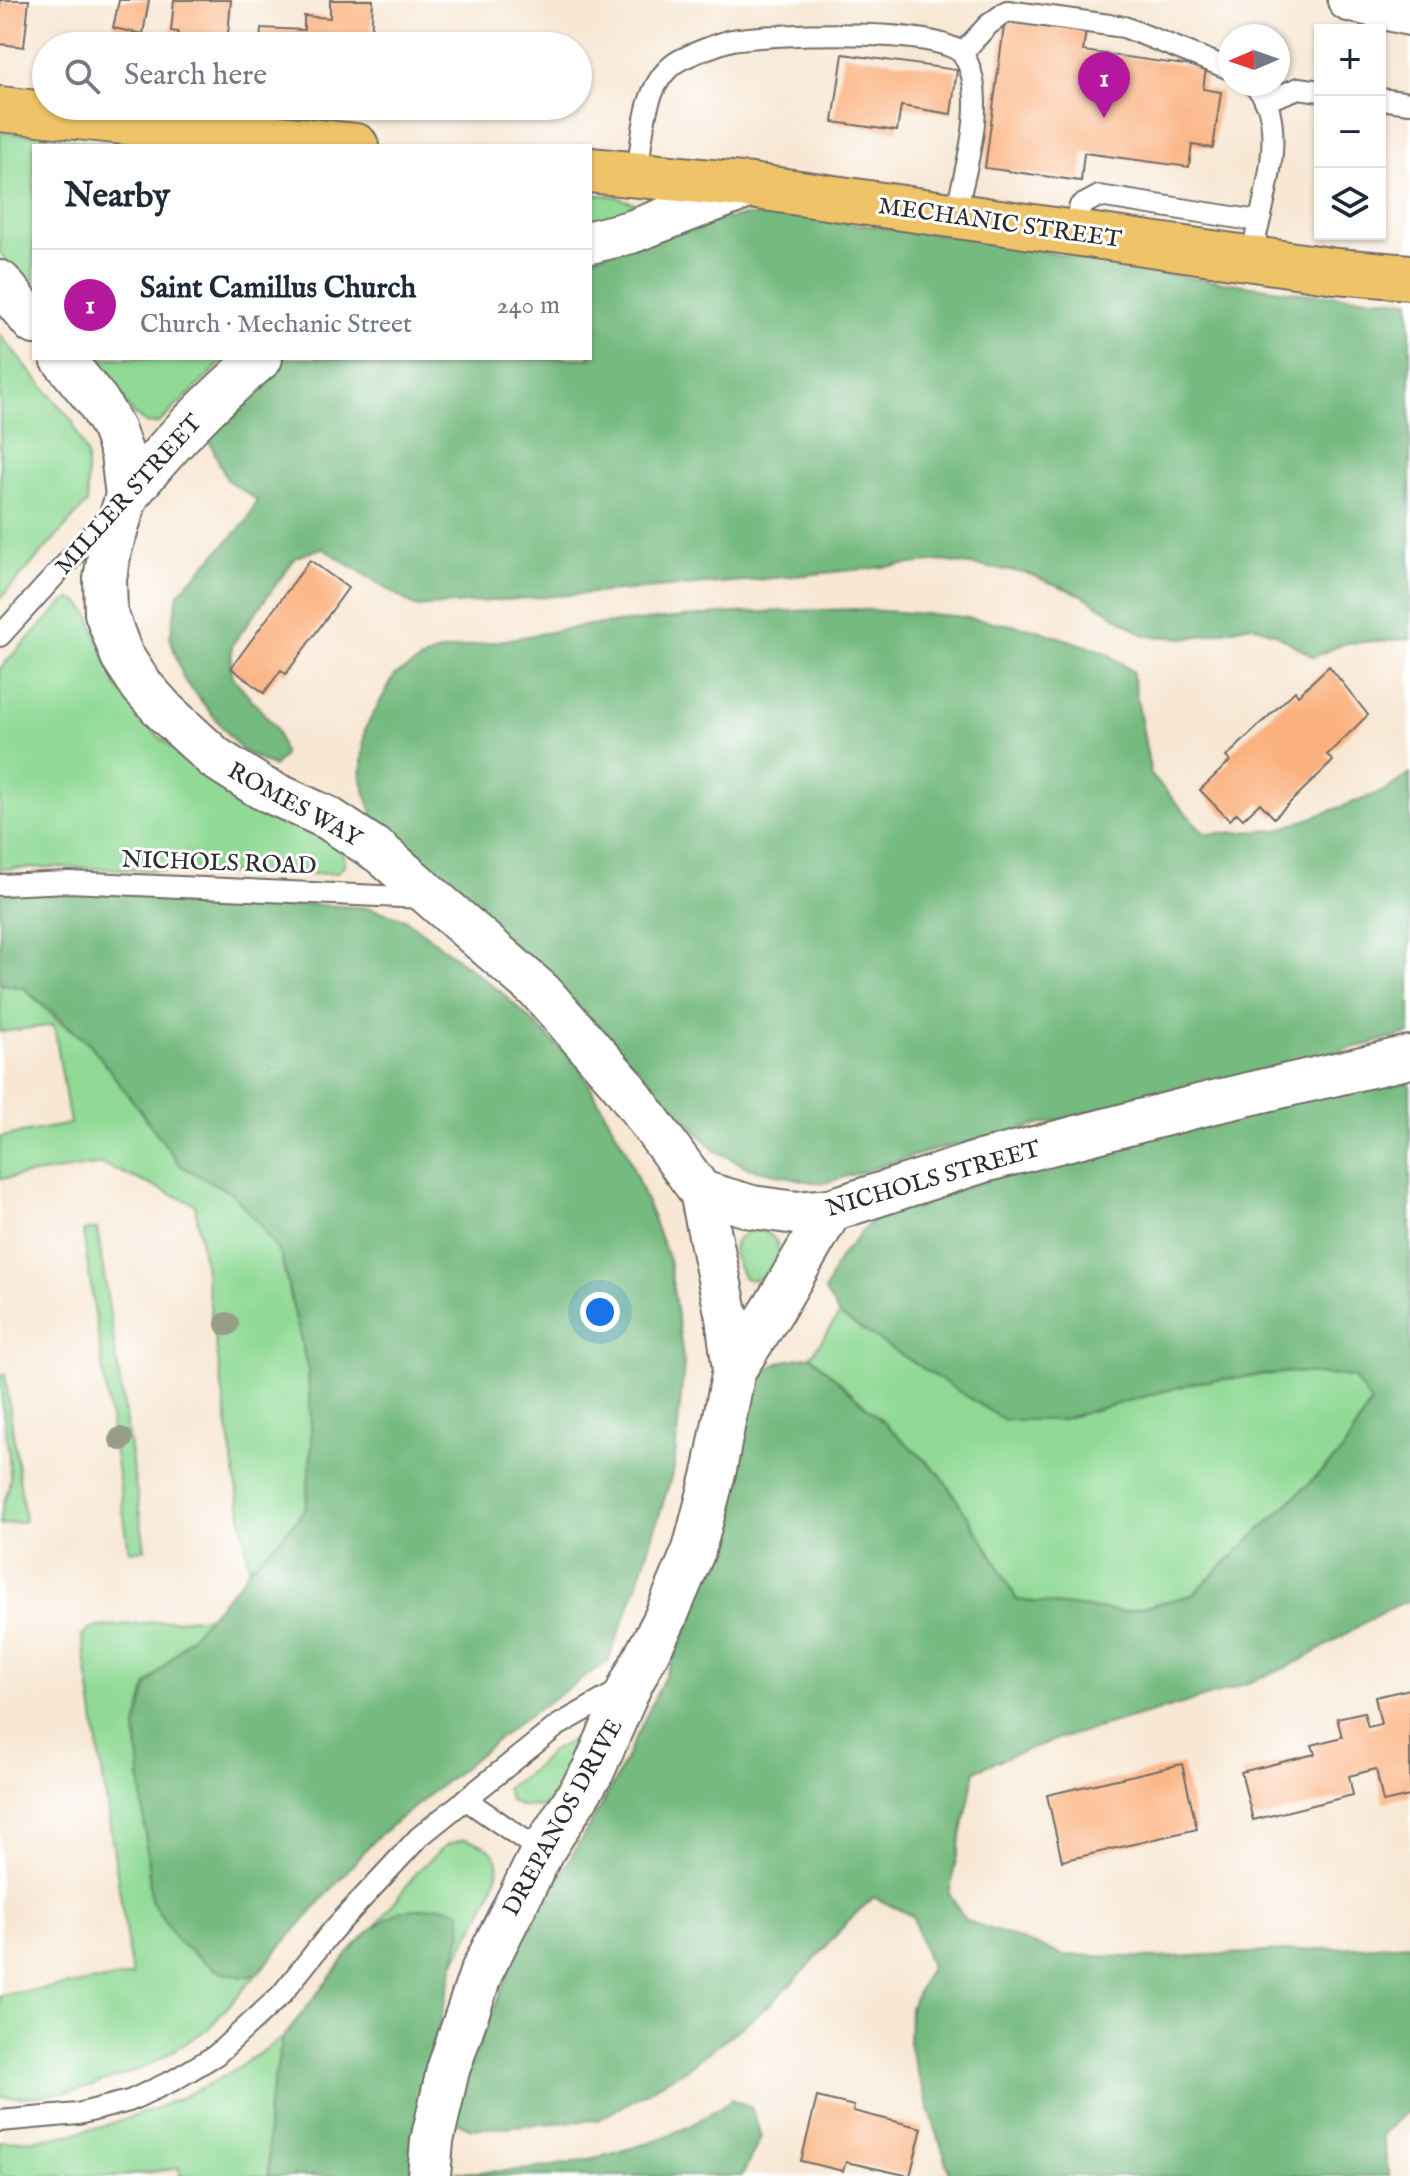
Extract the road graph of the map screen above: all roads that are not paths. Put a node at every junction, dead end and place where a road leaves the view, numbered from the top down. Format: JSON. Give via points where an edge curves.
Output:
{"nodes":[{"id":1,"x":1349,"y":0,"type":"edge"},
{"id":2,"x":1410,"y":14,"type":"edge"},
{"id":3,"x":963,"y":52,"type":"junction"},
{"id":4,"x":1218,"y":64,"type":"edge"},
{"id":5,"x":1314,"y":90,"type":"edge"},
{"id":6,"x":1263,"y":96,"type":"edge"},
{"id":7,"x":1386,"y":100,"type":"edge"},
{"id":8,"x":1265,"y":101,"type":"junction"},
{"id":9,"x":1410,"y":103,"type":"edge"},
{"id":10,"x":0,"y":109,"type":"edge"},
{"id":11,"x":32,"y":112,"type":"edge"},
{"id":12,"x":106,"y":120,"type":"edge"},
{"id":13,"x":337,"y":144,"type":"edge"},
{"id":14,"x":592,"y":170,"type":"edge"},
{"id":15,"x":637,"y":175,"type":"junction"},
{"id":16,"x":751,"y":186,"type":"junction"},
{"id":17,"x":955,"y":216,"type":"junction"},
{"id":18,"x":1071,"y":232,"type":"junction"},
{"id":19,"x":1254,"y":240,"type":"junction"},
{"id":20,"x":592,"y":242,"type":"edge"},
{"id":21,"x":1410,"y":277,"type":"edge"},
{"id":22,"x":0,"y":282,"type":"edge"},
{"id":23,"x":32,"y":321,"type":"edge"},
{"id":24,"x":64,"y":360,"type":"edge"},
{"id":25,"x":259,"y":360,"type":"edge"},
{"id":26,"x":127,"y":496,"type":"junction"},
{"id":27,"x":0,"y":636,"type":"edge"},
{"id":28,"x":0,"y":885,"type":"edge"},
{"id":29,"x":436,"y":898,"type":"junction"},
{"id":30,"x":1410,"y":1057,"type":"edge"},
{"id":31,"x":701,"y":1192,"type":"junction"},
{"id":32,"x":831,"y":1210,"type":"junction"},
{"id":33,"x":734,"y":1370,"type":"junction"},
{"id":34,"x":631,"y":1684,"type":"junction"},
{"id":35,"x":465,"y":1799,"type":"junction"},
{"id":36,"x":542,"y":1852,"type":"junction"},
{"id":37,"x":0,"y":2121,"type":"edge"},
{"id":38,"x":429,"y":2176,"type":"edge"}],
"edges":[{"from":1,"to":2,"type":"street"},
{"from":3,"to":4,"type":"lane","via":[[1007,11],[1124,27]]},
{"from":3,"to":15,"type":"lane","via":[[908,36],[730,40],[675,62],[651,92]]},
{"from":3,"to":17,"type":"lane","via":[[976,81],[971,144]]},
{"from":5,"to":8,"type":"lane","via":[[1299,88]]},
{"from":6,"to":8,"type":"lane"},
{"from":7,"to":9,"type":"lane"},
{"from":8,"to":19,"type":"lane","via":[[1273,153]]},
{"from":10,"to":11,"type":"main road"},
{"from":12,"to":13,"type":"main road"},
{"from":14,"to":15,"type":"main road","name":"MECHANIC STREET"},
{"from":15,"to":16,"type":"main road","name":"MECHANIC STREET"},
{"from":16,"to":17,"type":"main road","name":"MECHANIC STREET"},
{"from":16,"to":20,"type":"street"},
{"from":17,"to":18,"type":"main road","name":"MECHANIC STREET"},
{"from":18,"to":19,"type":"main road","name":"MECHANIC STREET"},
{"from":18,"to":19,"type":"lane","via":[[1080,206],[1099,196]]},
{"from":19,"to":21,"type":"main road","name":"MECHANIC STREET","via":[[1336,271]]},
{"from":22,"to":23,"type":"street"},
{"from":24,"to":26,"type":"street","name":"ROMES WAY","via":[[113,428]]},
{"from":25,"to":26,"type":"street","name":"MILLER STREET","via":[[211,401]]},
{"from":26,"to":27,"type":"lane","name":"MILLER STREET"},
{"from":26,"to":29,"type":"street","name":"ROMES WAY","via":[[110,550],[106,613],[122,656],[141,685],[215,758],[344,828]]},
{"from":28,"to":29,"type":"lane","name":"NICHOLS ROAD","via":[[69,882]]},
{"from":29,"to":31,"type":"street","via":[[541,992],[590,1046]]},
{"from":30,"to":32,"type":"street","name":"NICHOLS STREET","via":[[980,1162]]},
{"from":31,"to":32,"type":"street","name":"NICHOLS STREET","via":[[752,1207],[796,1213]]},
{"from":31,"to":33,"type":"street","name":"DREPANOS DRIVE"},
{"from":32,"to":33,"type":"street","name":"DREPANOS DRIVE"},
{"from":33,"to":34,"type":"street","name":"DREPANOS DRIVE","via":[[694,1550]]},
{"from":34,"to":35,"type":"lane","via":[[557,1726]]},
{"from":34,"to":36,"type":"street","name":"DREPANOS DRIVE","via":[[593,1771]]},
{"from":35,"to":36,"type":"lane"},
{"from":35,"to":37,"type":"lane","via":[[419,1837],[281,1995],[216,2055],[129,2101],[78,2114]]},
{"from":36,"to":38,"type":"street","name":"DREPANOS DRIVE","via":[[481,1973],[462,2025],[438,2107]]}]}
